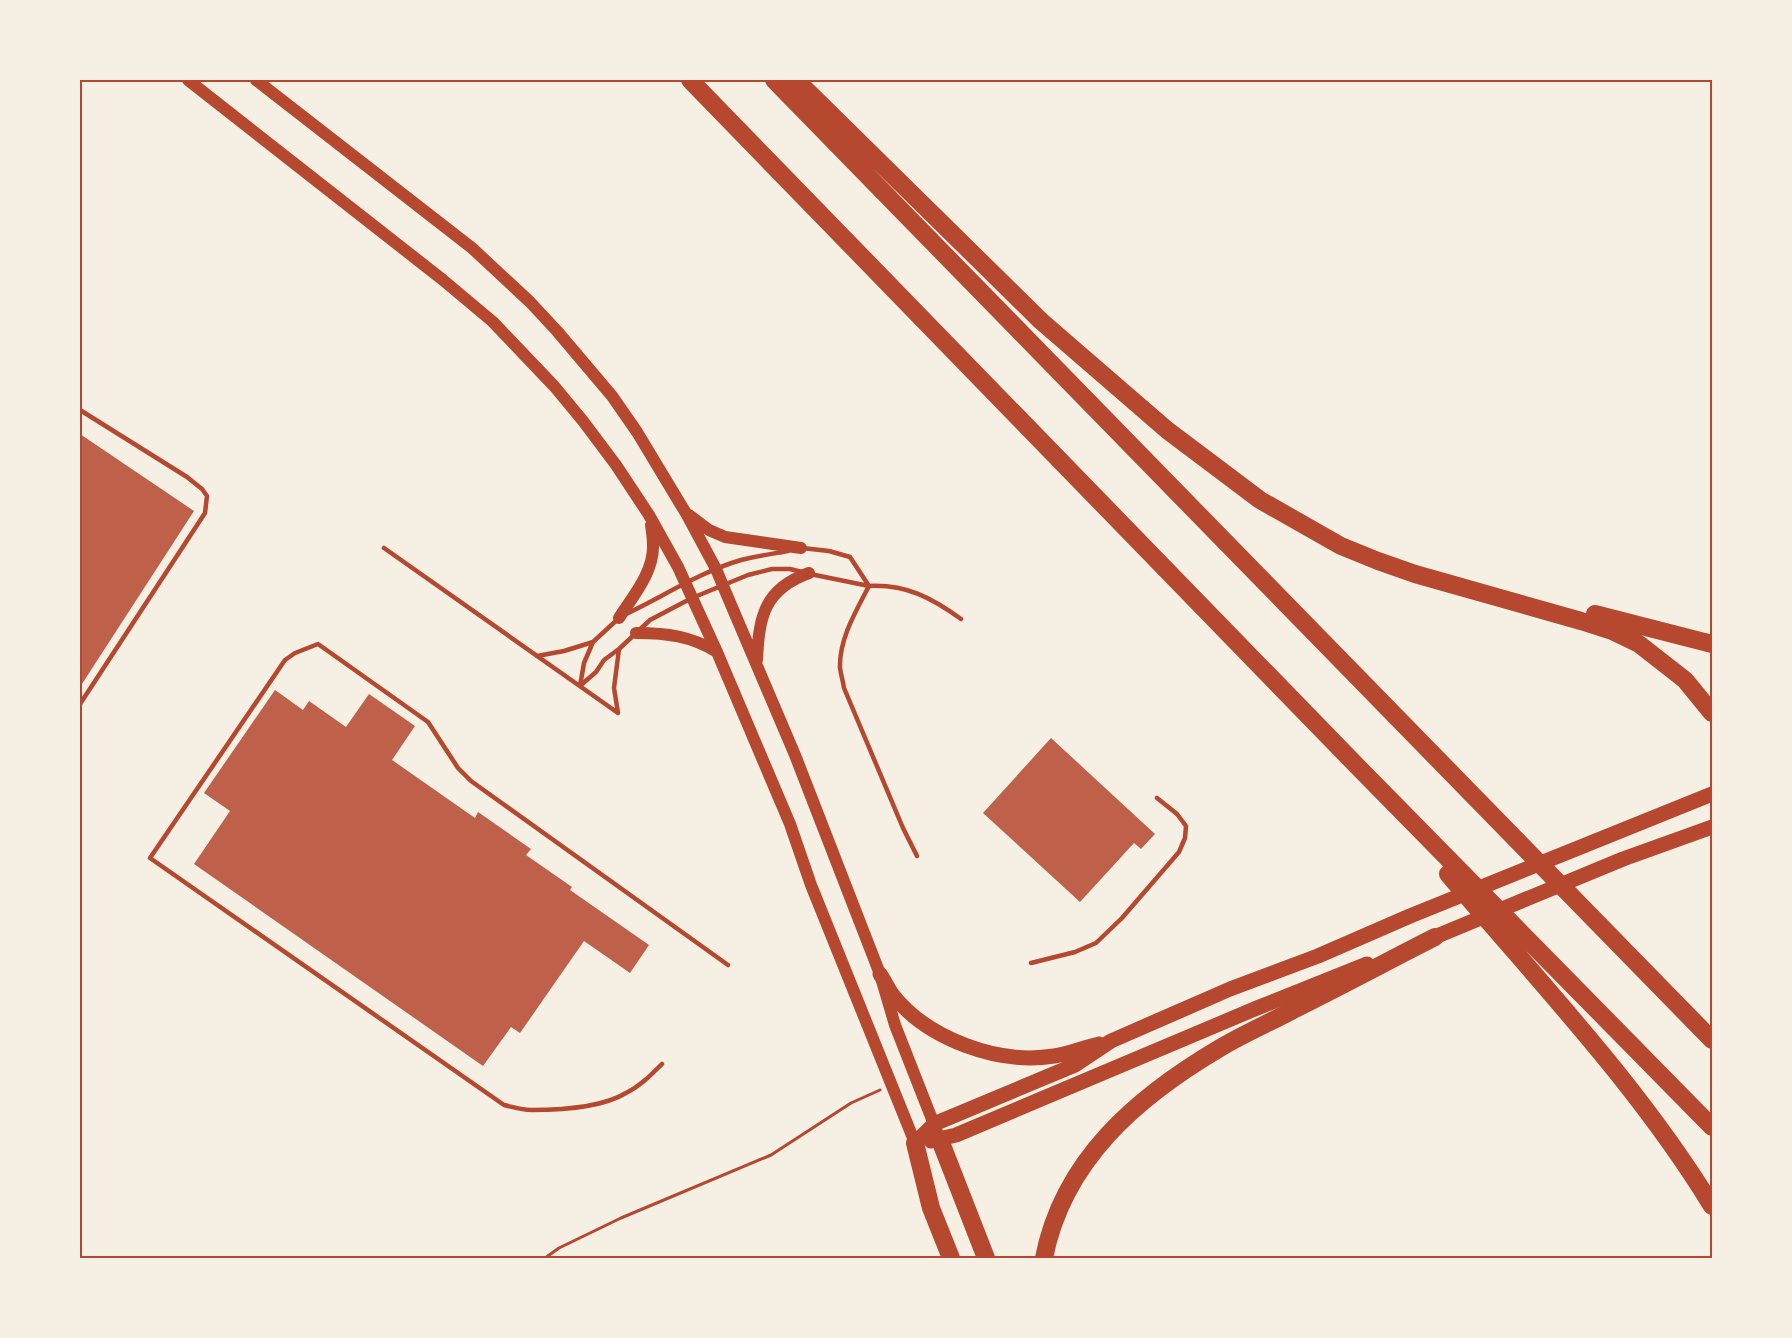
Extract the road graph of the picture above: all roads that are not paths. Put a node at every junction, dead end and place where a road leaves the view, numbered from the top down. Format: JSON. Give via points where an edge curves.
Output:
{"nodes":[{"id":1,"x":188,"y":80,"type":"edge"},
{"id":2,"x":256,"y":80,"type":"edge"},
{"id":3,"x":690,"y":80,"type":"edge"},
{"id":4,"x":774,"y":80,"type":"edge"},
{"id":5,"x":796,"y":80,"type":"edge"},
{"id":6,"x":80,"y":410,"type":"edge"},
{"id":7,"x":687,"y":514,"type":"junction"},
{"id":8,"x":649,"y":515,"type":"junction"},
{"id":9,"x":384,"y":548,"type":"dead end"},
{"id":10,"x":801,"y":548,"type":"junction"},
{"id":11,"x":716,"y":569,"type":"junction"},
{"id":12,"x":808,"y":573,"type":"junction"},
{"id":13,"x":685,"y":583,"type":"junction"},
{"id":14,"x":1454,"y":584,"type":"junction"},
{"id":15,"x":723,"y":586,"type":"junction"},
{"id":16,"x":869,"y":586,"type":"junction"},
{"id":17,"x":692,"y":598,"type":"junction"},
{"id":18,"x":619,"y":618,"type":"junction"},
{"id":19,"x":960,"y":619,"type":"dead end"},
{"id":20,"x":636,"y":633,"type":"junction"},
{"id":21,"x":593,"y":642,"type":"junction"},
{"id":22,"x":1713,"y":644,"type":"edge"},
{"id":23,"x":619,"y":649,"type":"junction"},
{"id":24,"x":717,"y":652,"type":"junction"},
{"id":25,"x":537,"y":656,"type":"junction"},
{"id":26,"x":756,"y":664,"type":"junction"},
{"id":27,"x":580,"y":686,"type":"junction"},
{"id":28,"x":80,"y":704,"type":"edge"},
{"id":29,"x":1713,"y":713,"type":"edge"},
{"id":30,"x":1358,"y":767,"type":"junction"},
{"id":31,"x":1713,"y":794,"type":"edge"},
{"id":32,"x":1157,"y":798,"type":"dead end"},
{"id":33,"x":1713,"y":827,"type":"edge"},
{"id":34,"x":917,"y":856,"type":"dead end"},
{"id":35,"x":1436,"y":937,"type":"junction"},
{"id":36,"x":1032,"y":963,"type":"dead end"},
{"id":37,"x":728,"y":965,"type":"dead end"},
{"id":38,"x":880,"y":974,"type":"junction"},
{"id":39,"x":1713,"y":1040,"type":"edge"},
{"id":40,"x":1111,"y":1041,"type":"junction"},
{"id":41,"x":662,"y":1064,"type":"dead end"},
{"id":42,"x":1713,"y":1127,"type":"edge"},
{"id":43,"x":937,"y":1132,"type":"junction"},
{"id":44,"x":915,"y":1143,"type":"junction"},
{"id":45,"x":1713,"y":1206,"type":"edge"},
{"id":46,"x":951,"y":1258,"type":"edge"},
{"id":47,"x":986,"y":1258,"type":"edge"},
{"id":48,"x":1044,"y":1258,"type":"edge"}],
"edges":[{"from":1,"to":8,"type":"main road","via":[[493,322],[583,421]]},
{"from":2,"to":7,"type":"main road","via":[[472,248],[530,302],[612,396]]},
{"from":3,"to":30,"type":"highway"},
{"from":4,"to":39,"type":"highway"},
{"from":5,"to":14,"type":"highway","via":[[1041,321],[1220,471],[1260,500],[1341,546]]},
{"from":6,"to":28,"type":"lane","via":[[187,477],[207,496],[205,513]]},
{"from":7,"to":10,"type":"main road","via":[[725,537]]},
{"from":7,"to":11,"type":"main road"},
{"from":8,"to":13,"type":"main road"},
{"from":8,"to":18,"type":"main road","via":[[653,544],[648,572]]},
{"from":9,"to":25,"type":"lane"},
{"from":10,"to":11,"type":"lane"},
{"from":10,"to":16,"type":"lane","via":[[850,557]]},
{"from":11,"to":13,"type":"lane"},
{"from":11,"to":15,"type":"main road"},
{"from":12,"to":15,"type":"lane","via":[[772,569]]},
{"from":12,"to":16,"type":"lane"},
{"from":12,"to":26,"type":"main road","via":[[792,579],[771,598],[759,629]]},
{"from":13,"to":17,"type":"main road"},
{"from":13,"to":18,"type":"lane"},
{"from":14,"to":22,"type":"highway"},
{"from":14,"to":29,"type":"highway","via":[[1612,631],[1639,644],[1685,680]]},
{"from":15,"to":17,"type":"lane"},
{"from":15,"to":26,"type":"main road"},
{"from":16,"to":19,"type":"lane","via":[[887,585],[910,591],[940,604]]},
{"from":16,"to":34,"type":"lane","via":[[848,629],[840,668],[844,687]]},
{"from":17,"to":20,"type":"lane","via":[[650,620]]},
{"from":17,"to":24,"type":"main road"},
{"from":18,"to":21,"type":"lane"},
{"from":20,"to":23,"type":"lane"},
{"from":20,"to":24,"type":"main road","via":[[689,638]]},
{"from":21,"to":25,"type":"lane"},
{"from":21,"to":27,"type":"lane"},
{"from":23,"to":27,"type":"lane"},
{"from":23,"to":27,"type":"lane","via":[[614,688],[618,713]]},
{"from":24,"to":44,"type":"main road","via":[[790,824]]},
{"from":25,"to":27,"type":"lane"},
{"from":26,"to":38,"type":"main road"},
{"from":30,"to":42,"type":"highway"},
{"from":30,"to":45,"type":"highway","via":[[1573,1018],[1659,1125]]},
{"from":31,"to":40,"type":"main road"},
{"from":32,"to":36,"type":"lane","via":[[1186,826],[1179,852],[1096,943]]},
{"from":33,"to":35,"type":"main road","via":[[1623,859]]},
{"from":35,"to":43,"type":"main road","via":[[956,1135]]},
{"from":35,"to":48,"type":"highway","via":[[1220,1048],[1126,1115],[1072,1182],[1052,1226]]},
{"from":37,"to":41,"type":"lane","via":[[471,781],[428,722],[318,644],[285,660],[150,858],[504,1105],[529,1110],[606,1103],[626,1094]]},
{"from":38,"to":40,"type":"main road","via":[[893,994],[930,1028],[970,1047],[1035,1057],[1055,1056]]},
{"from":38,"to":43,"type":"main road","via":[[895,1025]]},
{"from":40,"to":43,"type":"main road","via":[[1075,1065]]},
{"from":43,"to":44,"type":"main road"},
{"from":43,"to":47,"type":"highway"},
{"from":44,"to":46,"type":"highway","via":[[931,1208]]}]}
